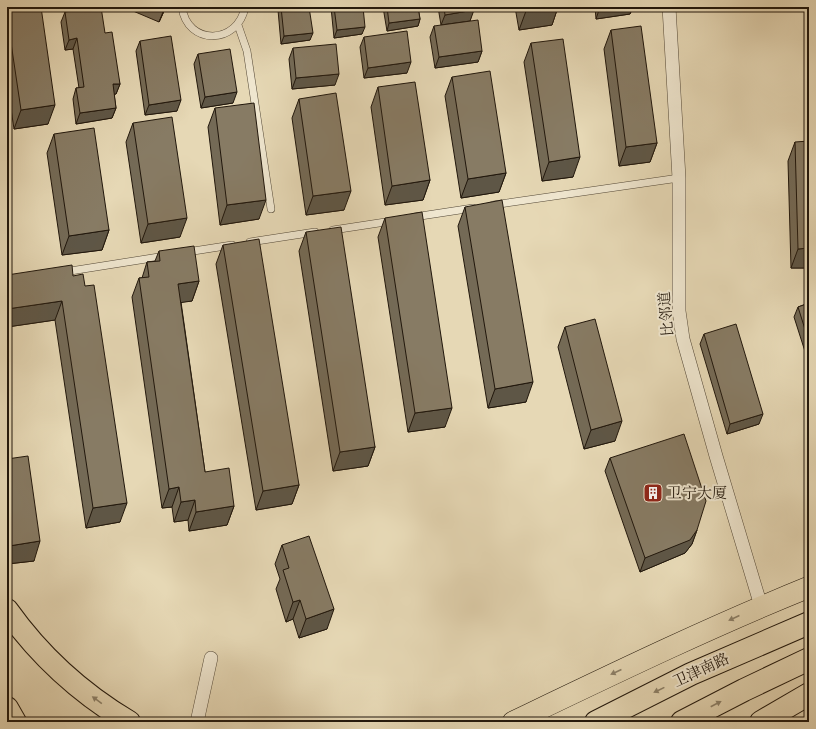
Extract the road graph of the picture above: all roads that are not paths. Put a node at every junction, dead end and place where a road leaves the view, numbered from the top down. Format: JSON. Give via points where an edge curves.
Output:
{"nodes":[{"id":1,"x":182,"y":7,"type":"edge"},
{"id":2,"x":245,"y":7,"type":"edge"},
{"id":3,"x":669,"y":7,"type":"edge"},
{"id":4,"x":238,"y":25,"type":"junction"},
{"id":5,"x":679,"y":178,"type":"junction"},
{"id":6,"x":271,"y":209,"type":"dead end"},
{"id":7,"x":406,"y":218,"type":"edge"},
{"id":8,"x":399,"y":220,"type":"edge"},
{"id":9,"x":328,"y":230,"type":"edge"},
{"id":10,"x":320,"y":232,"type":"edge"},
{"id":11,"x":179,"y":253,"type":"edge"},
{"id":12,"x":172,"y":255,"type":"edge"},
{"id":13,"x":54,"y":273,"type":"edge"},
{"id":14,"x":809,"y":587,"type":"edge"},
{"id":15,"x":761,"y":606,"type":"junction"},
{"id":16,"x":7,"y":610,"type":"edge"},
{"id":17,"x":809,"y":623,"type":"edge"},
{"id":18,"x":211,"y":658,"type":"dead end"},
{"id":19,"x":809,"y":660,"type":"edge"},
{"id":20,"x":809,"y":694,"type":"edge"},
{"id":21,"x":7,"y":708,"type":"edge"},
{"id":22,"x":602,"y":718,"type":"edge"},
{"id":23,"x":15,"y":722,"type":"edge"},
{"id":24,"x":129,"y":722,"type":"edge"},
{"id":25,"x":197,"y":722,"type":"edge"},
{"id":26,"x":513,"y":722,"type":"edge"},
{"id":27,"x":587,"y":722,"type":"edge"},
{"id":28,"x":682,"y":722,"type":"edge"},
{"id":29,"x":761,"y":722,"type":"edge"}],
"edges":[{"from":1,"to":4,"type":"lane","via":[[185,19],[199,33],[220,36]]},
{"from":2,"to":4,"type":"lane","via":[[244,16]]},
{"from":3,"to":5,"type":"street","name":"比邻道"},
{"from":4,"to":6,"type":"lane","via":[[247,51]]},
{"from":5,"to":7,"type":"lane"},
{"from":5,"to":15,"type":"street","name":"比邻道","via":[[679,311],[683,339]]},
{"from":8,"to":9,"type":"lane"},
{"from":10,"to":11,"type":"lane"},
{"from":12,"to":13,"type":"lane"},
{"from":14,"to":15,"type":"main road"},
{"from":15,"to":26,"type":"main road","one_way":true},
{"from":24,"to":16,"type":"highway","one_way":true,"via":[[78,686],[30,639]]},
{"from":17,"to":22,"type":"highway","name":"卫津南路","one_way":true,"via":[[691,674]]},
{"from":18,"to":25,"type":"street"},
{"from":28,"to":19,"type":"highway","one_way":true},
{"from":20,"to":29,"type":"highway"},
{"from":21,"to":23,"type":"highway"},
{"from":22,"to":27,"type":"highway","name":"卫津南路"}]}
